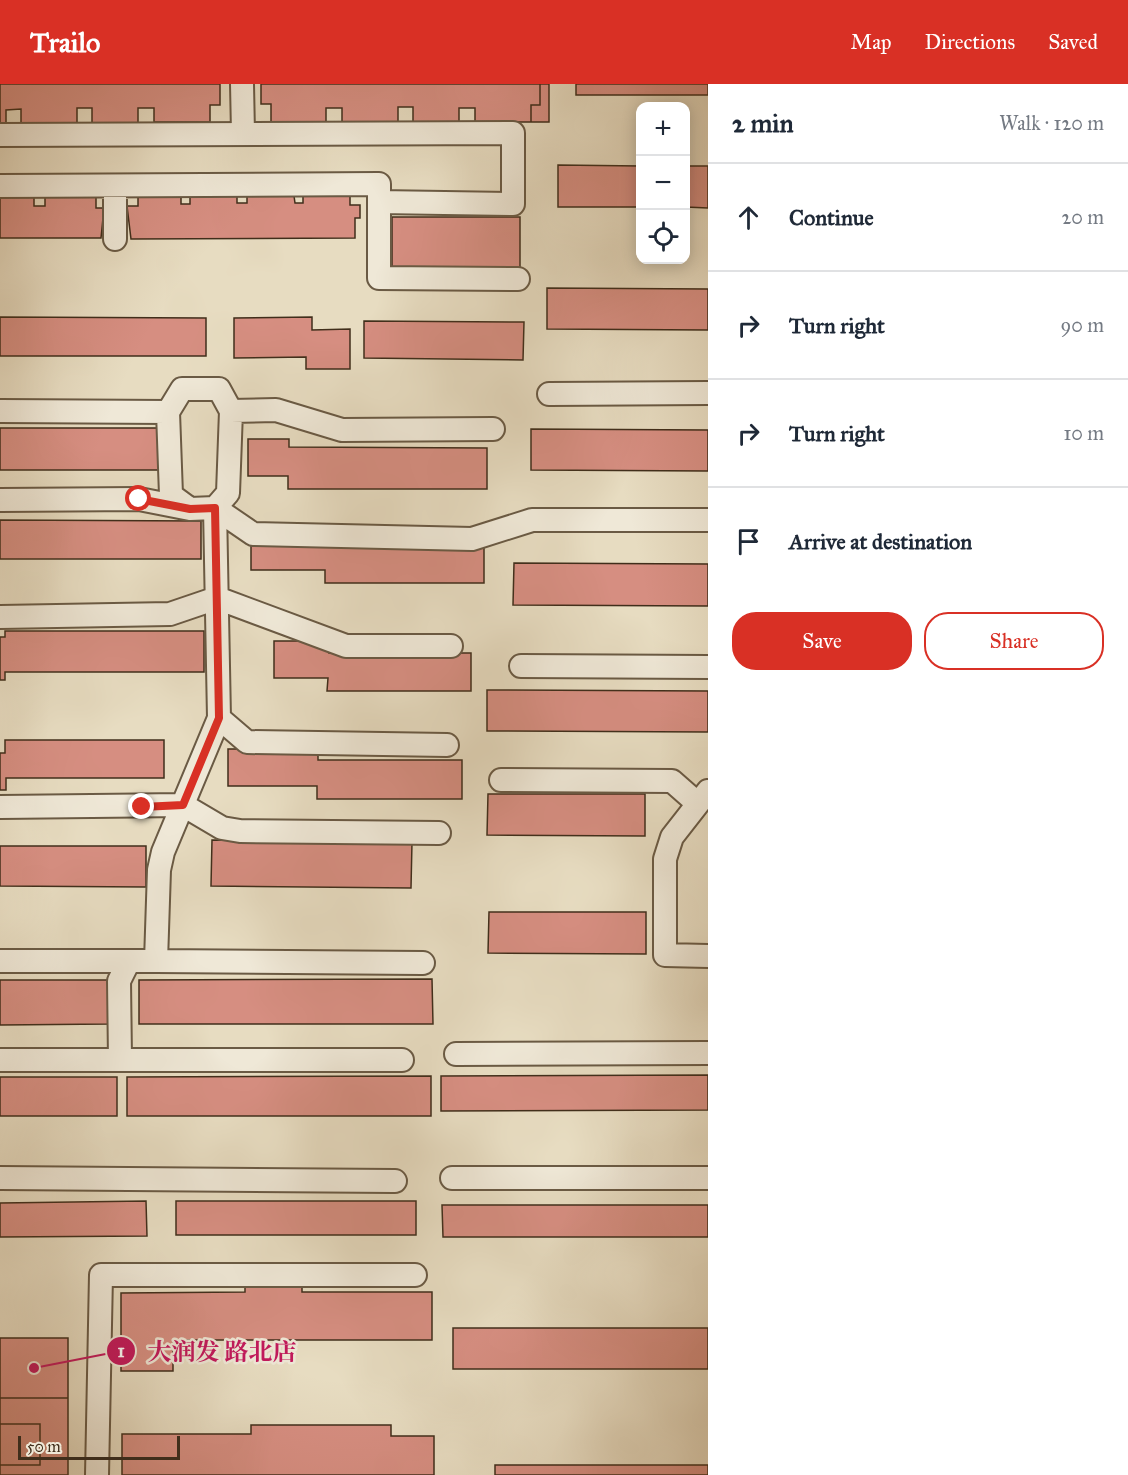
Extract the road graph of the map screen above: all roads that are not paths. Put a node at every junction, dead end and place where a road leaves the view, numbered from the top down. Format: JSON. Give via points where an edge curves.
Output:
{"nodes":[{"id":1,"x":242,"y":84,"type":"edge"},
{"id":2,"x":243,"y":133,"type":"junction"},
{"id":3,"x":0,"y":135,"type":"edge"},
{"id":4,"x":0,"y":186,"type":"edge"},
{"id":5,"x":115,"y":186,"type":"junction"},
{"id":6,"x":379,"y":202,"type":"junction"},
{"id":7,"x":115,"y":239,"type":"dead end"},
{"id":8,"x":518,"y":279,"type":"dead end"},
{"id":9,"x":708,"y":393,"type":"edge"},
{"id":10,"x":549,"y":394,"type":"dead end"},
{"id":11,"x":0,"y":411,"type":"edge"},
{"id":12,"x":231,"y":411,"type":"junction"},
{"id":13,"x":168,"y":412,"type":"junction"},
{"id":14,"x":493,"y":429,"type":"dead end"},
{"id":15,"x":0,"y":500,"type":"edge"},
{"id":16,"x":215,"y":508,"type":"junction"},
{"id":17,"x":190,"y":509,"type":"junction"},
{"id":18,"x":708,"y":520,"type":"edge"},
{"id":19,"x":218,"y":598,"type":"junction"},
{"id":20,"x":0,"y":617,"type":"edge"},
{"id":21,"x":451,"y":646,"type":"dead end"},
{"id":22,"x":521,"y":666,"type":"dead end"},
{"id":23,"x":708,"y":668,"type":"edge"},
{"id":24,"x":219,"y":718,"type":"junction"},
{"id":25,"x":447,"y":745,"type":"dead end"},
{"id":26,"x":501,"y":780,"type":"dead end"},
{"id":27,"x":703,"y":797,"type":"edge"},
{"id":28,"x":183,"y":805,"type":"junction"},
{"id":29,"x":0,"y":807,"type":"edge"},
{"id":30,"x":439,"y":834,"type":"dead end"},
{"id":31,"x":708,"y":956,"type":"edge"},
{"id":32,"x":0,"y":961,"type":"edge"},
{"id":33,"x":129,"y":961,"type":"junction"},
{"id":34,"x":156,"y":961,"type":"junction"},
{"id":35,"x":423,"y":963,"type":"dead end"},
{"id":36,"x":708,"y":1053,"type":"edge"},
{"id":37,"x":456,"y":1054,"type":"dead end"},
{"id":38,"x":120,"y":1059,"type":"junction"},
{"id":39,"x":0,"y":1060,"type":"edge"},
{"id":40,"x":402,"y":1060,"type":"dead end"},
{"id":41,"x":0,"y":1178,"type":"edge"},
{"id":42,"x":452,"y":1178,"type":"dead end"},
{"id":43,"x":708,"y":1178,"type":"edge"},
{"id":44,"x":395,"y":1181,"type":"dead end"},
{"id":45,"x":415,"y":1275,"type":"dead end"},
{"id":46,"x":97,"y":1475,"type":"edge"}],
"edges":[{"from":1,"to":2,"type":"street"},
{"from":2,"to":3,"type":"street"},
{"from":2,"to":6,"type":"street","via":[[513,133],[513,204]]},
{"from":4,"to":5,"type":"street"},
{"from":5,"to":6,"type":"street","via":[[379,184]]},
{"from":5,"to":7,"type":"street"},
{"from":6,"to":8,"type":"street","via":[[379,278]]},
{"from":9,"to":10,"type":"street"},
{"from":11,"to":13,"type":"street"},
{"from":12,"to":13,"type":"street","via":[[219,390],[182,390]]},
{"from":12,"to":14,"type":"street","via":[[276,410],[342,430]]},
{"from":12,"to":16,"type":"street","via":[[228,494]]},
{"from":13,"to":17,"type":"street","via":[[171,495]]},
{"from":15,"to":17,"type":"street","via":[[139,499]]},
{"from":16,"to":17,"type":"street"},
{"from":16,"to":18,"type":"street","via":[[253,534],[472,539],[532,520]]},
{"from":16,"to":19,"type":"street"},
{"from":19,"to":20,"type":"street","via":[[170,614]]},
{"from":19,"to":21,"type":"street","via":[[346,646]]},
{"from":19,"to":24,"type":"street"},
{"from":22,"to":23,"type":"street"},
{"from":24,"to":25,"type":"street","via":[[247,742]]},
{"from":24,"to":28,"type":"street"},
{"from":26,"to":27,"type":"street","via":[[672,781]]},
{"from":27,"to":31,"type":"street","via":[[672,837],[665,859],[665,955]]},
{"from":28,"to":29,"type":"street"},
{"from":28,"to":30,"type":"street","via":[[222,828],[240,831]]},
{"from":28,"to":34,"type":"street","via":[[159,870]]},
{"from":32,"to":33,"type":"street"},
{"from":33,"to":34,"type":"street"},
{"from":33,"to":38,"type":"street","via":[[119,981]]},
{"from":34,"to":35,"type":"street"},
{"from":36,"to":37,"type":"street"},
{"from":38,"to":39,"type":"street"},
{"from":38,"to":40,"type":"street"},
{"from":41,"to":44,"type":"street"},
{"from":42,"to":43,"type":"street"},
{"from":45,"to":46,"type":"street","via":[[101,1275]]}]}
